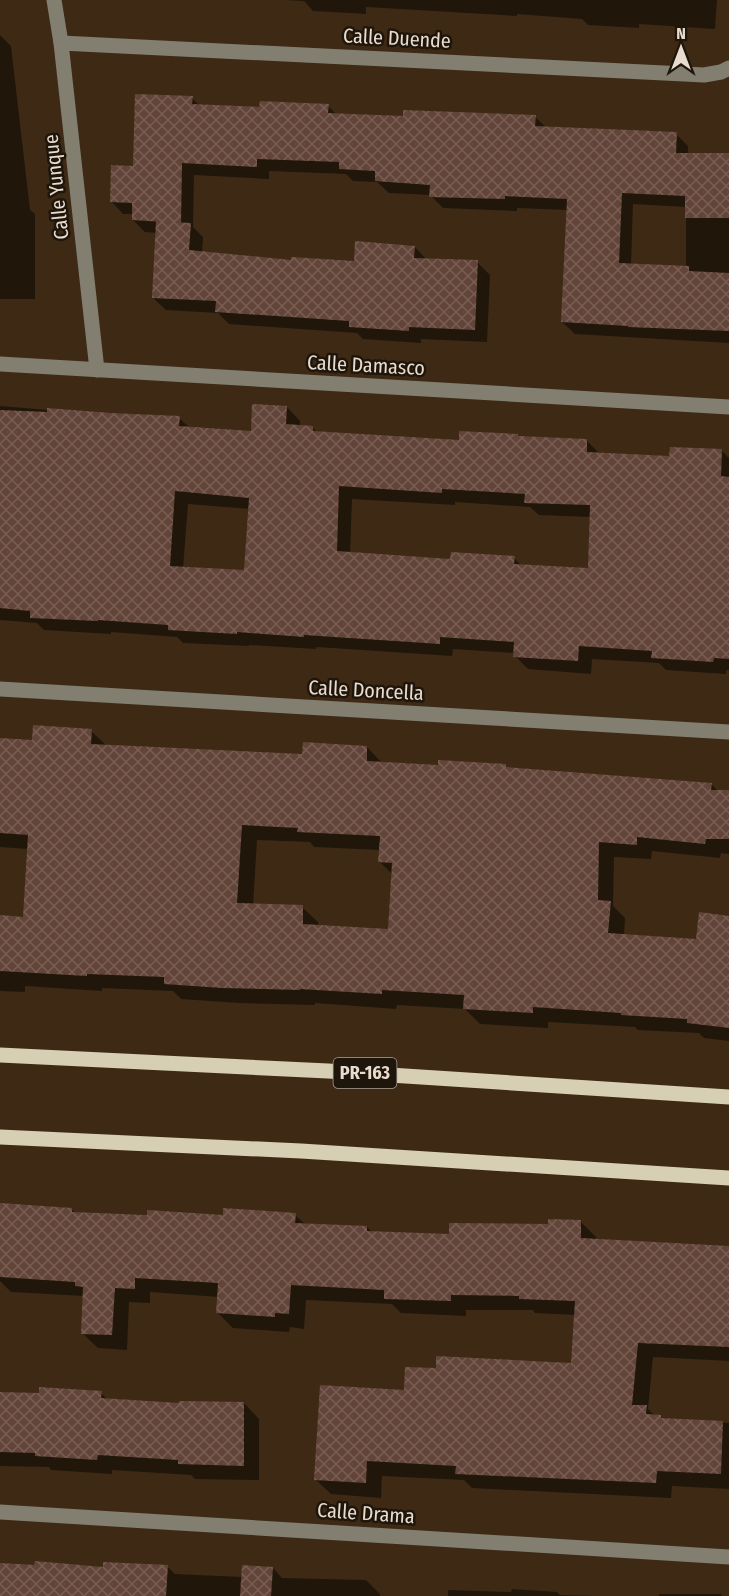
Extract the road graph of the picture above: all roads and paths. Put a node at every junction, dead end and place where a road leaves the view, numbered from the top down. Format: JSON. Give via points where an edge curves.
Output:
{"nodes":[{"id":1,"x":54,"y":0,"type":"edge"},
{"id":2,"x":61,"y":43,"type":"junction"},
{"id":3,"x":729,"y":68,"type":"edge"},
{"id":4,"x":0,"y":364,"type":"edge"},
{"id":5,"x":97,"y":370,"type":"junction"},
{"id":6,"x":729,"y":407,"type":"edge"},
{"id":7,"x":0,"y":689,"type":"edge"},
{"id":8,"x":729,"y":732,"type":"edge"},
{"id":9,"x":0,"y":1055,"type":"edge"},
{"id":10,"x":729,"y":1097,"type":"edge"},
{"id":11,"x":0,"y":1137,"type":"edge"},
{"id":12,"x":729,"y":1178,"type":"edge"},
{"id":13,"x":0,"y":1512,"type":"edge"},
{"id":14,"x":729,"y":1557,"type":"edge"}],
"edges":[{"from":1,"to":2,"type":"street","name":"Calle Yunque"},
{"from":2,"to":3,"type":"street","name":"Calle Duende","via":[[704,75]]},
{"from":2,"to":5,"type":"street","name":"Calle Yunque"},
{"from":4,"to":5,"type":"street","name":"Calle Damasco"},
{"from":5,"to":6,"type":"street","name":"Calle Damasco"},
{"from":7,"to":8,"type":"street","name":"Calle Doncella"},
{"from":9,"to":10,"type":"main road","number":"PR-163"},
{"from":11,"to":12,"type":"main road"},
{"from":13,"to":14,"type":"street","name":"Calle Drama"}]}
